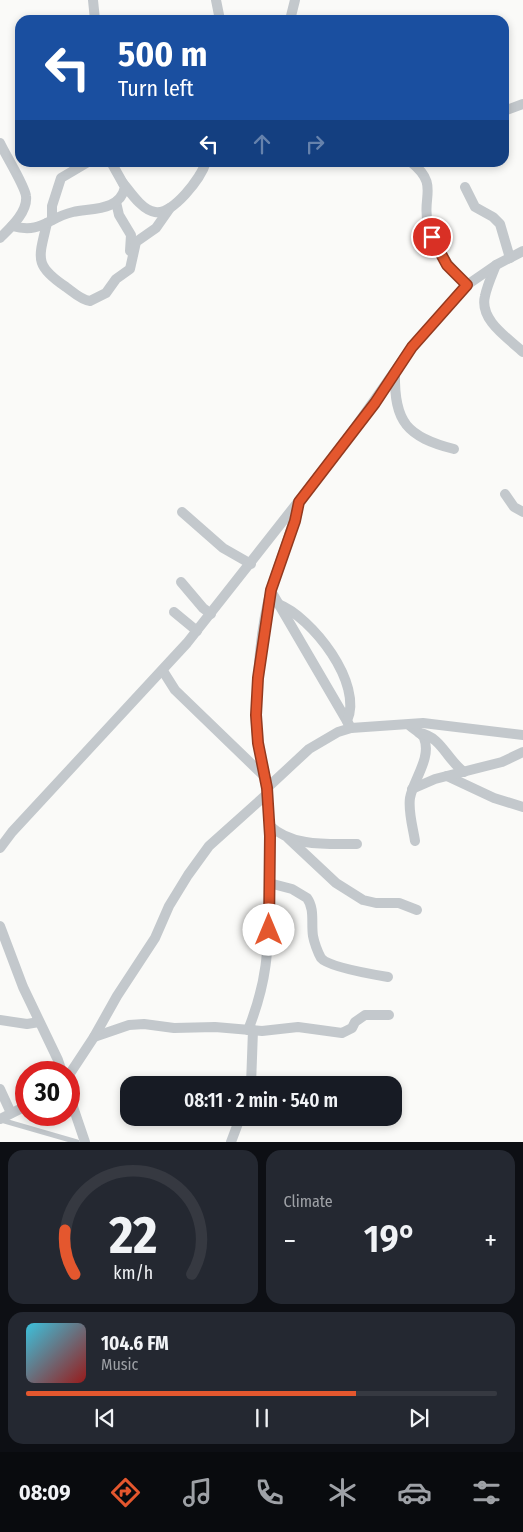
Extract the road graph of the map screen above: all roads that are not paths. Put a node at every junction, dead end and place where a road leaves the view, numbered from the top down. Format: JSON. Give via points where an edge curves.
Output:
{"nodes":[{"id":1,"x":92,"y":0,"type":"edge"},
{"id":2,"x":216,"y":0,"type":"edge"},
{"id":3,"x":95,"y":15,"type":"edge"},
{"id":4,"x":219,"y":15,"type":"edge"},
{"id":5,"x":523,"y":104,"type":"edge"},
{"id":6,"x":509,"y":109,"type":"edge"},
{"id":7,"x":0,"y":143,"type":"edge"},
{"id":8,"x":80,"y":167,"type":"edge"},
{"id":9,"x":114,"y":167,"type":"edge"},
{"id":10,"x":204,"y":167,"type":"edge"},
{"id":11,"x":416,"y":167,"type":"edge"},
{"id":12,"x":124,"y":183,"type":"junction"},
{"id":13,"x":465,"y":187,"type":"dead end"},
{"id":14,"x":116,"y":202,"type":"junction"},
{"id":15,"x":170,"y":208,"type":"junction"},
{"id":16,"x":49,"y":222,"type":"junction"},
{"id":17,"x":12,"y":226,"type":"junction"},
{"id":18,"x":0,"y":238,"type":"edge"},
{"id":19,"x":523,"y":251,"type":"edge"},
{"id":20,"x":510,"y":258,"type":"junction"},
{"id":21,"x":133,"y":261,"type":"junction"},
{"id":22,"x":496,"y":266,"type":"junction"},
{"id":23,"x":467,"y":285,"type":"junction"},
{"id":24,"x":523,"y":352,"type":"edge"},
{"id":25,"x":395,"y":374,"type":"junction"},
{"id":26,"x":454,"y":449,"type":"dead end"},
{"id":27,"x":505,"y":494,"type":"dead end"},
{"id":28,"x":299,"y":502,"type":"junction"},
{"id":29,"x":182,"y":512,"type":"dead end"},
{"id":30,"x":523,"y":512,"type":"edge"},
{"id":31,"x":251,"y":564,"type":"junction"},
{"id":32,"x":181,"y":582,"type":"dead end"},
{"id":33,"x":271,"y":590,"type":"junction"},
{"id":34,"x":278,"y":604,"type":"junction"},
{"id":35,"x":174,"y":612,"type":"dead end"},
{"id":36,"x":211,"y":614,"type":"junction"},
{"id":37,"x":197,"y":631,"type":"junction"},
{"id":38,"x":163,"y":671,"type":"junction"},
{"id":39,"x":349,"y":725,"type":"junction"},
{"id":40,"x":409,"y":725,"type":"junction"},
{"id":41,"x":418,"y":733,"type":"junction"},
{"id":42,"x":523,"y":735,"type":"edge"},
{"id":43,"x":523,"y":752,"type":"edge"},
{"id":44,"x":464,"y":772,"type":"junction"},
{"id":45,"x":265,"y":776,"type":"junction"},
{"id":46,"x":447,"y":776,"type":"junction"},
{"id":47,"x":412,"y":789,"type":"junction"},
{"id":48,"x":267,"y":791,"type":"junction"},
{"id":49,"x":523,"y":807,"type":"edge"},
{"id":50,"x":269,"y":825,"type":"junction"},
{"id":51,"x":288,"y":838,"type":"junction"},
{"id":52,"x":415,"y":841,"type":"dead end"},
{"id":53,"x":357,"y":844,"type":"dead end"},
{"id":54,"x":0,"y":848,"type":"edge"},
{"id":55,"x":269,"y":883,"type":"junction"},
{"id":56,"x":417,"y":910,"type":"dead end"},
{"id":57,"x":0,"y":926,"type":"edge"},
{"id":58,"x":388,"y":976,"type":"dead end"},
{"id":59,"x":389,"y":1014,"type":"dead end"},
{"id":60,"x":0,"y":1020,"type":"edge"},
{"id":61,"x":39,"y":1022,"type":"junction"},
{"id":62,"x":250,"y":1030,"type":"junction"},
{"id":63,"x":94,"y":1037,"type":"junction"},
{"id":64,"x":57,"y":1061,"type":"edge"},
{"id":65,"x":78,"y":1061,"type":"edge"},
{"id":66,"x":251,"y":1076,"type":"edge"},
{"id":67,"x":0,"y":1089,"type":"edge"},
{"id":68,"x":15,"y":1111,"type":"edge"},
{"id":69,"x":11,"y":1113,"type":"junction"},
{"id":70,"x":0,"y":1119,"type":"edge"},
{"id":71,"x":80,"y":1126,"type":"edge"},
{"id":72,"x":237,"y":1126,"type":"edge"},
{"id":73,"x":77,"y":1142,"type":"edge"},
{"id":74,"x":85,"y":1142,"type":"edge"},
{"id":75,"x":231,"y":1142,"type":"edge"}],
"edges":[{"from":1,"to":3,"type":"street"},
{"from":2,"to":4,"type":"street"},
{"from":5,"to":6,"type":"street"},
{"from":7,"to":17,"type":"street","via":[[27,195],[25,206]]},
{"from":8,"to":16,"type":"street","via":[[61,178]]},
{"from":9,"to":12,"type":"street"},
{"from":10,"to":15,"type":"street","via":[[200,176]]},
{"from":11,"to":23,"type":"street","via":[[426,177],[429,190],[427,222],[438,250],[447,265]]},
{"from":12,"to":14,"type":"street","via":[[123,195]]},
{"from":12,"to":15,"type":"street","via":[[149,210],[156,212]]},
{"from":13,"to":20,"type":"street","via":[[475,207],[500,224]]},
{"from":14,"to":16,"type":"street"},
{"from":14,"to":21,"type":"street","via":[[117,211],[131,234]]},
{"from":15,"to":21,"type":"street","via":[[156,228],[136,242]]},
{"from":16,"to":17,"type":"street","via":[[35,229]]},
{"from":16,"to":21,"type":"street","via":[[40,254],[41,265],[60,284],[86,301],[94,301],[106,293],[116,279],[130,269]]},
{"from":17,"to":18,"type":"street"},
{"from":19,"to":20,"type":"street"},
{"from":20,"to":22,"type":"street"},
{"from":22,"to":23,"type":"street"},
{"from":22,"to":24,"type":"street","via":[[485,295],[487,317]]},
{"from":23,"to":25,"type":"street","via":[[412,347]]},
{"from":25,"to":26,"type":"street","via":[[396,406],[409,427],[424,440]]},
{"from":25,"to":28,"type":"street"},
{"from":27,"to":30,"type":"street","via":[[514,507]]},
{"from":28,"to":31,"type":"street"},
{"from":28,"to":33,"type":"street"},
{"from":29,"to":31,"type":"street","via":[[223,548]]},
{"from":31,"to":36,"type":"street"},
{"from":32,"to":36,"type":"street"},
{"from":33,"to":34,"type":"street"},
{"from":33,"to":45,"type":"street","via":[[261,652],[256,715]]},
{"from":34,"to":39,"type":"street"},
{"from":34,"to":39,"type":"street","via":[[297,615],[346,676],[351,712]]},
{"from":35,"to":37,"type":"street"},
{"from":36,"to":37,"type":"street"},
{"from":37,"to":38,"type":"street"},
{"from":38,"to":45,"type":"street","via":[[175,690]]},
{"from":38,"to":54,"type":"street"},
{"from":39,"to":40,"type":"street"},
{"from":39,"to":48,"type":"street","via":[[309,749]]},
{"from":40,"to":41,"type":"street"},
{"from":40,"to":42,"type":"street","via":[[438,724]]},
{"from":41,"to":44,"type":"street","via":[[433,737],[455,766]]},
{"from":41,"to":47,"type":"street","via":[[424,738],[425,748],[421,769]]},
{"from":43,"to":44,"type":"street","via":[[502,762]]},
{"from":44,"to":46,"type":"street"},
{"from":45,"to":48,"type":"street"},
{"from":46,"to":47,"type":"street"},
{"from":46,"to":49,"type":"street","via":[[494,798]]},
{"from":47,"to":52,"type":"street","via":[[409,803]]},
{"from":48,"to":50,"type":"street"},
{"from":48,"to":63,"type":"street","via":[[209,846],[188,875]]},
{"from":50,"to":51,"type":"street"},
{"from":50,"to":55,"type":"street"},
{"from":51,"to":53,"type":"street","via":[[315,843]]},
{"from":51,"to":56,"type":"street","via":[[336,882],[363,900],[399,903]]},
{"from":55,"to":58,"type":"street","via":[[292,889],[307,898],[312,912],[313,936],[324,961]]},
{"from":55,"to":62,"type":"street","via":[[269,948],[265,979]]},
{"from":57,"to":61,"type":"street"},
{"from":59,"to":62,"type":"street","via":[[364,1016],[342,1033],[298,1027]]},
{"from":60,"to":61,"type":"street","via":[[28,1024]]},
{"from":61,"to":64,"type":"street"},
{"from":62,"to":63,"type":"street","via":[[144,1024],[130,1025]]},
{"from":62,"to":66,"type":"street"},
{"from":63,"to":65,"type":"street"},
{"from":67,"to":69,"type":"street"},
{"from":68,"to":69,"type":"street"},
{"from":69,"to":70,"type":"street"},
{"from":70,"to":73,"type":"lane"},
{"from":71,"to":74,"type":"street"},
{"from":72,"to":75,"type":"street"}]}
